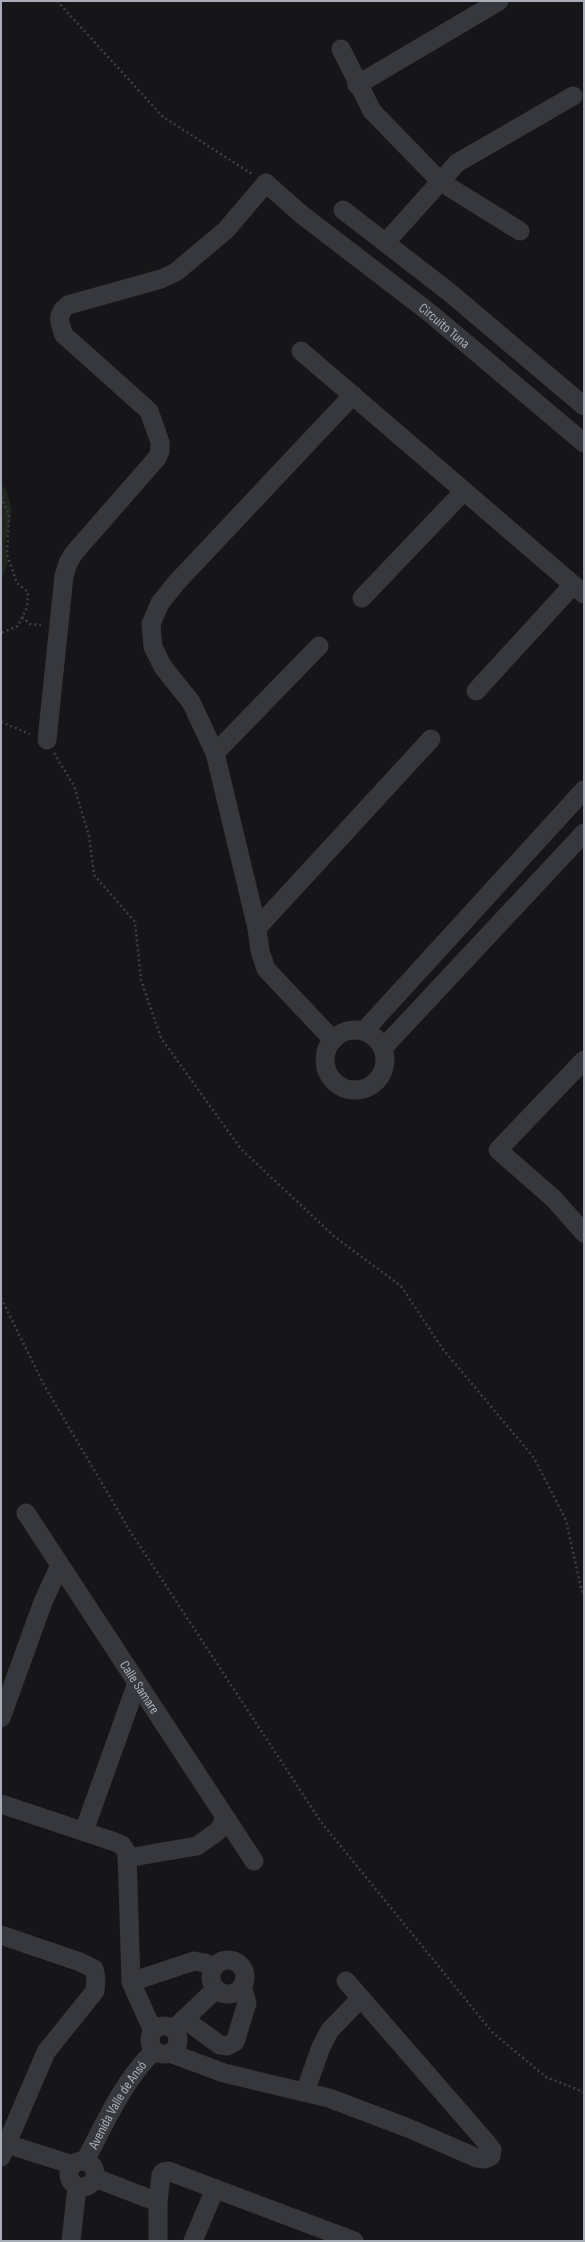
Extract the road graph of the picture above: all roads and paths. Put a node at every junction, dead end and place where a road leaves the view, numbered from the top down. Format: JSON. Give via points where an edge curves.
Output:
{"nodes":[{"id":1,"x":57,"y":1,"type":"edge"},
{"id":2,"x":499,"y":1,"type":"edge"},
{"id":3,"x":340,"y":49,"type":"dead end"},
{"id":4,"x":357,"y":85,"type":"junction"},
{"id":5,"x":573,"y":96,"type":"dead end"},
{"id":6,"x":441,"y":182,"type":"junction"},
{"id":7,"x":266,"y":183,"type":"junction"},
{"id":8,"x":344,"y":210,"type":"dead end"},
{"id":9,"x":520,"y":231,"type":"dead end"},
{"id":10,"x":386,"y":242,"type":"junction"},
{"id":11,"x":449,"y":292,"type":"junction"},
{"id":12,"x":430,"y":313,"type":"junction"},
{"id":13,"x":301,"y":351,"type":"dead end"},
{"id":14,"x":353,"y":395,"type":"junction"},
{"id":15,"x":584,"y":406,"type":"edge"},
{"id":16,"x":584,"y":443,"type":"edge"},
{"id":17,"x":464,"y":491,"type":"junction"},
{"id":18,"x":1,"y":497,"type":"edge"},
{"id":19,"x":578,"y":589,"type":"edge"},
{"id":20,"x":362,"y":598,"type":"dead end"},
{"id":21,"x":1,"y":632,"type":"edge"},
{"id":22,"x":319,"y":646,"type":"dead end"},
{"id":23,"x":476,"y":691,"type":"dead end"},
{"id":24,"x":1,"y":722,"type":"edge"},
{"id":25,"x":431,"y":739,"type":"dead end"},
{"id":26,"x":47,"y":740,"type":"junction"},
{"id":27,"x":215,"y":753,"type":"junction"},
{"id":28,"x":584,"y":790,"type":"edge"},
{"id":29,"x":545,"y":832,"type":"junction"},
{"id":30,"x":584,"y":834,"type":"edge"},
{"id":31,"x":566,"y":853,"type":"junction"},
{"id":32,"x":256,"y":928,"type":"junction"},
{"id":33,"x":364,"y":1031,"type":"junction"},
{"id":34,"x":333,"y":1040,"type":"junction"},
{"id":35,"x":383,"y":1048,"type":"junction"},
{"id":36,"x":584,"y":1060,"type":"edge"},
{"id":37,"x":584,"y":1233,"type":"edge"},
{"id":38,"x":1,"y":1298,"type":"edge"},
{"id":39,"x":26,"y":1513,"type":"dead end"},
{"id":40,"x":60,"y":1565,"type":"junction"},
{"id":41,"x":584,"y":1594,"type":"edge"},
{"id":42,"x":137,"y":1683,"type":"junction"},
{"id":43,"x":1,"y":1718,"type":"edge"},
{"id":44,"x":1,"y":1804,"type":"edge"},
{"id":45,"x":226,"y":1819,"type":"junction"},
{"id":46,"x":84,"y":1831,"type":"junction"},
{"id":47,"x":127,"y":1858,"type":"junction"},
{"id":48,"x":254,"y":1862,"type":"dead end"},
{"id":49,"x":1,"y":1935,"type":"edge"},
{"id":50,"x":213,"y":1968,"type":"junction"},
{"id":51,"x":346,"y":1981,"type":"dead end"},
{"id":52,"x":131,"y":1982,"type":"junction"},
{"id":53,"x":242,"y":1986,"type":"junction"},
{"id":54,"x":216,"y":1990,"type":"junction"},
{"id":55,"x":361,"y":1998,"type":"junction"},
{"id":56,"x":179,"y":2024,"type":"junction"},
{"id":57,"x":153,"y":2031,"type":"junction"},
{"id":58,"x":162,"y":2052,"type":"junction"},
{"id":59,"x":305,"y":2092,"type":"junction"},
{"id":60,"x":584,"y":2092,"type":"edge"},
{"id":61,"x":3,"y":2148,"type":"edge"},
{"id":62,"x":79,"y":2163,"type":"junction"},
{"id":63,"x":95,"y":2178,"type":"junction"},
{"id":64,"x":77,"y":2187,"type":"junction"},
{"id":65,"x":215,"y":2189,"type":"junction"},
{"id":66,"x":158,"y":2202,"type":"junction"},
{"id":67,"x":325,"y":2235,"type":"edge"},
{"id":68,"x":71,"y":2241,"type":"edge"},
{"id":69,"x":158,"y":2241,"type":"edge"},
{"id":70,"x":194,"y":2241,"type":"edge"},
{"id":71,"x":354,"y":2241,"type":"edge"}],
"edges":[{"from":1,"to":7,"type":"path","via":[[163,117]]},
{"from":2,"to":4,"type":"street"},
{"from":3,"to":4,"type":"street"},
{"from":4,"to":6,"type":"street","via":[[372,111]]},
{"from":5,"to":6,"type":"street","via":[[465,156]]},
{"from":6,"to":9,"type":"street"},
{"from":6,"to":10,"type":"street"},
{"from":7,"to":12,"type":"street","name":"Circuito Tuna","via":[[301,214]]},
{"from":7,"to":26,"type":"street","via":[[226,230],[176,272],[161,279],[68,304],[60,310],[58,321],[64,335],[149,411],[160,442],[160,451],[68,563],[64,576]]},
{"from":8,"to":10,"type":"street","name":"Circuito Tuna"},
{"from":10,"to":11,"type":"street","name":"Circuito Tuna"},
{"from":11,"to":12,"type":"street"},
{"from":11,"to":15,"type":"street","name":"Circuito Tuna"},
{"from":12,"to":16,"type":"street","name":"Circuito Tuna"},
{"from":13,"to":14,"type":"street"},
{"from":14,"to":17,"type":"street"},
{"from":14,"to":27,"type":"street","via":[[177,582],[160,603],[151,624],[153,647],[163,667],[192,702]]},
{"from":17,"to":19,"type":"street"},
{"from":17,"to":20,"type":"street"},
{"from":18,"to":21,"type":"path","via":[[9,516],[7,555],[17,583],[28,592],[27,607],[18,626]]},
{"from":19,"to":23,"type":"street"},
{"from":22,"to":27,"type":"street"},
{"from":24,"to":26,"type":"path"},
{"from":25,"to":32,"type":"street"},
{"from":26,"to":41,"type":"path","via":[[74,786],[89,836],[94,875],[135,922],[141,980],[161,1038],[242,1149],[335,1237],[401,1286],[442,1348],[534,1458],[566,1520]]},
{"from":27,"to":32,"type":"street"},
{"from":28,"to":29,"type":"street"},
{"from":29,"to":31,"type":"street"},
{"from":29,"to":33,"type":"street"},
{"from":30,"to":31,"type":"street"},
{"from":31,"to":35,"type":"street"},
{"from":32,"to":34,"type":"street","via":[[266,969]]},
{"from":33,"to":34,"type":"street","via":[[348,1031]]},
{"from":33,"to":35,"type":"street","via":[[375,1038]]},
{"from":34,"to":35,"type":"street","via":[[326,1055],[328,1072],[339,1085],[347,1088],[363,1088],[378,1080],[385,1064]]},
{"from":36,"to":37,"type":"street","via":[[498,1150],[554,1199]]},
{"from":38,"to":60,"type":"path","via":[[44,1385],[130,1531],[321,1822],[494,2033],[546,2077]]},
{"from":39,"to":40,"type":"street","name":"Calle Samare"},
{"from":40,"to":42,"type":"street","name":"Calle Samare"},
{"from":40,"to":43,"type":"street","via":[[43,1602]]},
{"from":42,"to":45,"type":"street","name":"Calle Samare"},
{"from":42,"to":46,"type":"street"},
{"from":44,"to":46,"type":"street"},
{"from":45,"to":47,"type":"street","via":[[218,1831],[197,1846]]},
{"from":45,"to":48,"type":"street","name":"Calle Samare"},
{"from":46,"to":47,"type":"street","via":[[122,1845]]},
{"from":47,"to":52,"type":"street"},
{"from":49,"to":61,"type":"street","via":[[80,1962],[94,1969],[96,1978],[95,1991],[46,2052]]},
{"from":50,"to":52,"type":"street","via":[[205,1962],[194,1962]]},
{"from":50,"to":53,"type":"street","via":[[222,1960],[235,1961],[243,1969],[245,1981]]},
{"from":50,"to":54,"type":"street","via":[[210,1979]]},
{"from":51,"to":55,"type":"street"},
{"from":52,"to":57,"type":"street"},
{"from":53,"to":54,"type":"street","via":[[227,1994]]},
{"from":53,"to":56,"type":"street","via":[[247,2003],[235,2042],[227,2046],[220,2045]]},
{"from":54,"to":56,"type":"street"},
{"from":55,"to":59,"type":"street","via":[[330,2030]]},
{"from":55,"to":59,"type":"street","via":[[486,2142],[492,2150],[491,2156],[485,2159],[477,2158],[408,2128],[329,2098]]},
{"from":56,"to":57,"type":"street","via":[[163,2026]]},
{"from":56,"to":58,"type":"street","name":"Avenida Valle de Ansó","via":[[175,2050]]},
{"from":57,"to":58,"type":"street","via":[[149,2041]]},
{"from":58,"to":59,"type":"street","via":[[224,2073]]},
{"from":58,"to":62,"type":"street","name":"Avenida Valle de Ansó","via":[[145,2060],[122,2092]]},
{"from":61,"to":62,"type":"street"},
{"from":62,"to":63,"type":"street","via":[[94,2167]]},
{"from":62,"to":64,"type":"street","via":[[69,2174]]},
{"from":63,"to":64,"type":"street","via":[[88,2186]]},
{"from":63,"to":66,"type":"street"},
{"from":64,"to":68,"type":"street"},
{"from":65,"to":66,"type":"street","via":[[168,2171],[163,2172]]},
{"from":65,"to":67,"type":"street"},
{"from":65,"to":70,"type":"street"},
{"from":66,"to":69,"type":"street"},
{"from":67,"to":71,"type":"street"}]}
